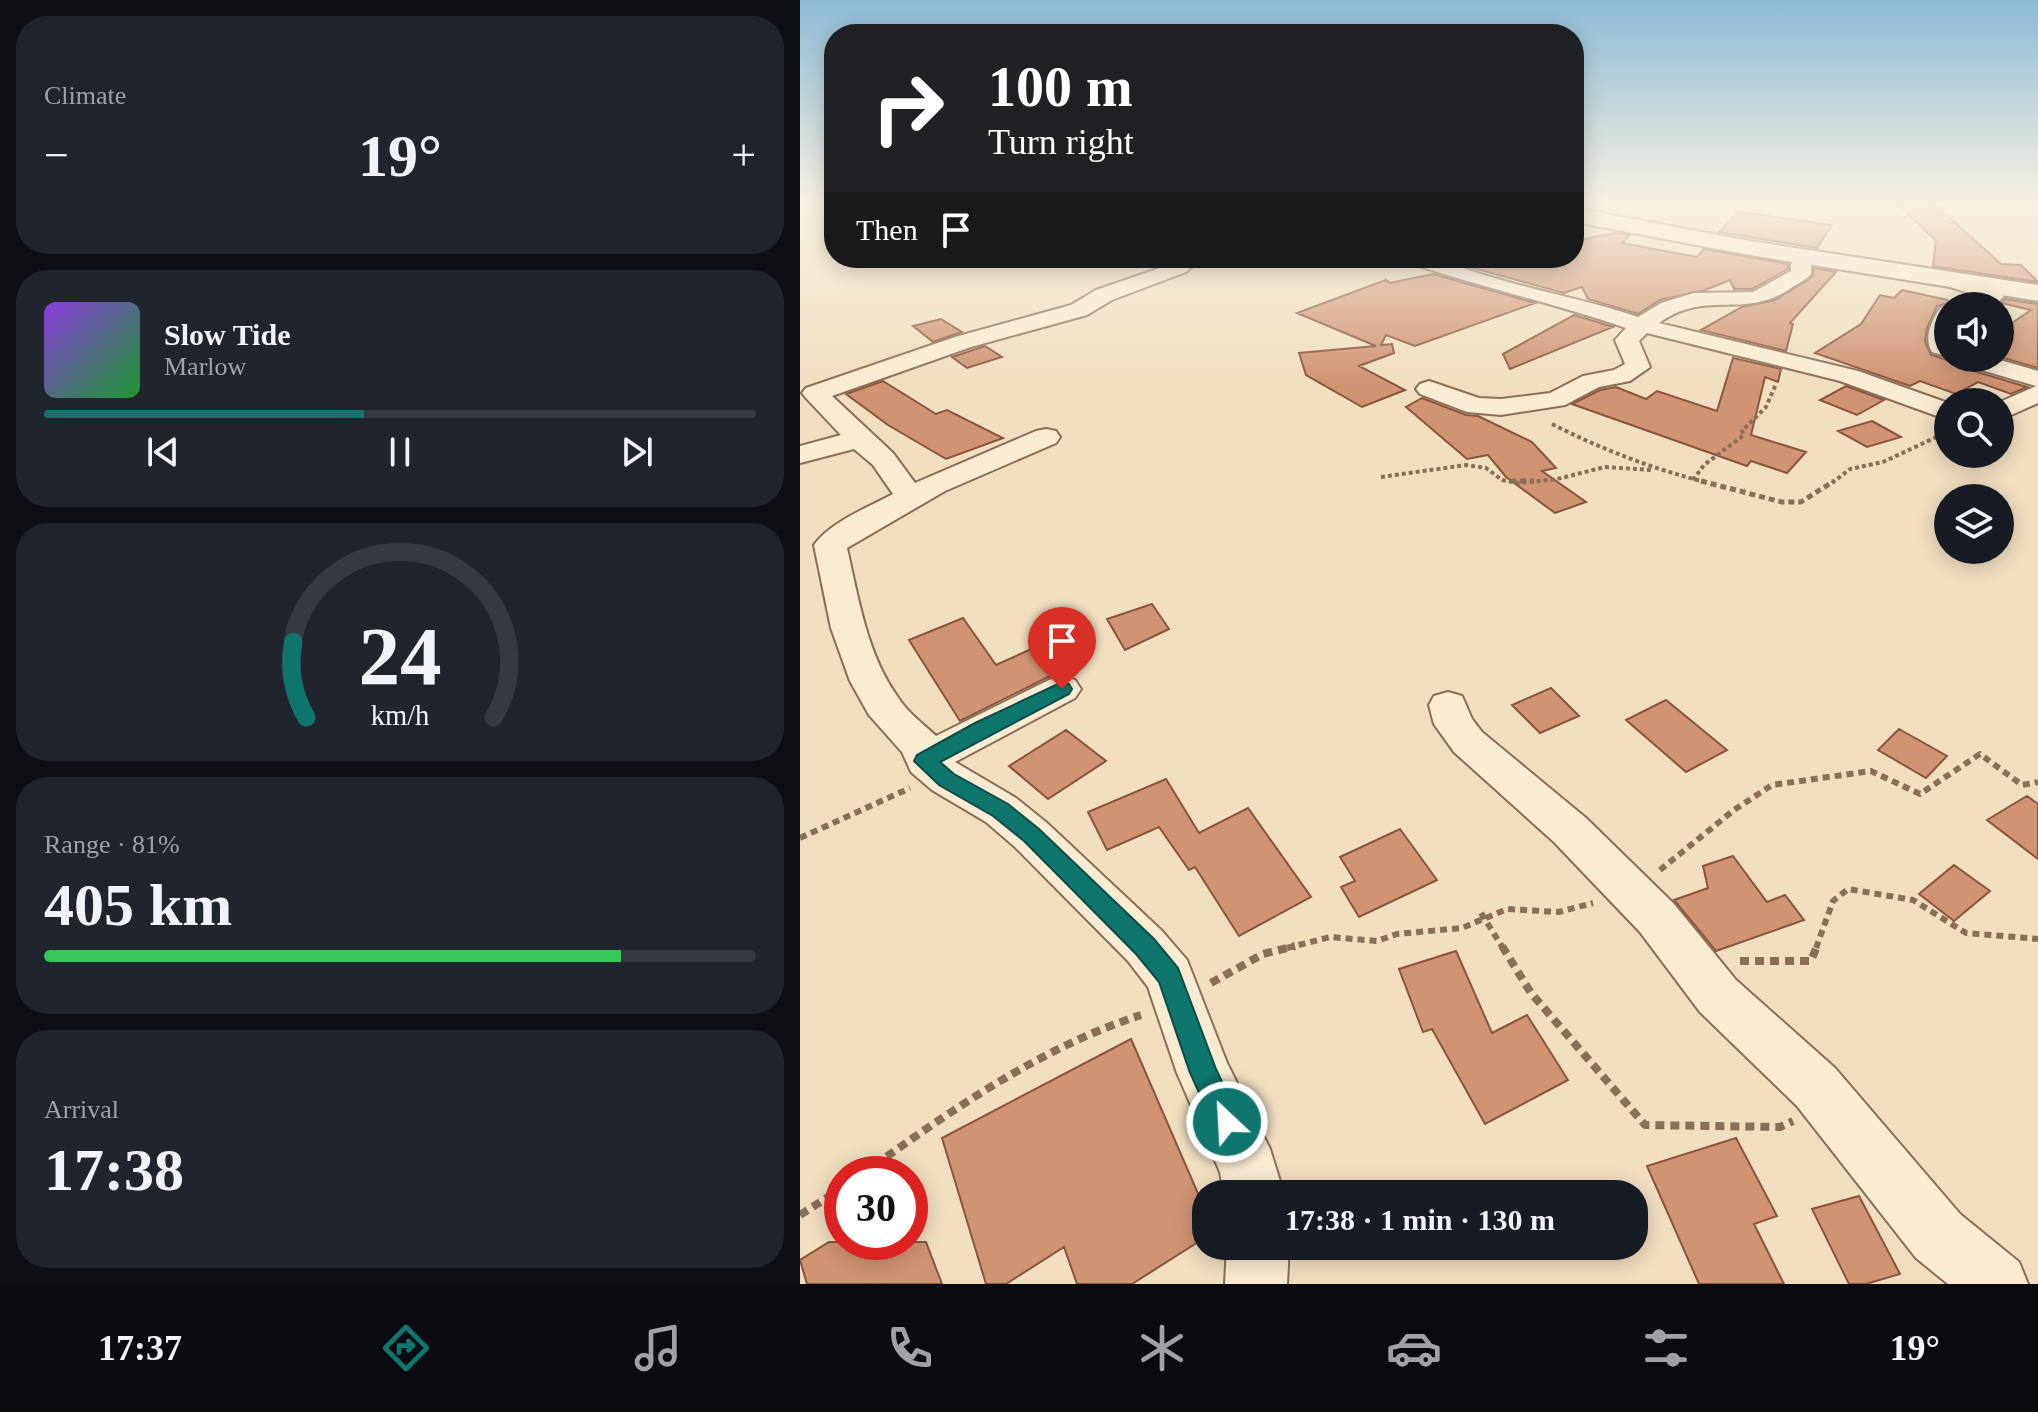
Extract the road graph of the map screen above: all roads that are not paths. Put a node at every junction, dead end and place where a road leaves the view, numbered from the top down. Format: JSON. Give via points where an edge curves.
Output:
{"nodes":[{"id":1,"x":1802,"y":263,"type":"edge"},
{"id":2,"x":1847,"y":263,"type":"edge"},
{"id":3,"x":1179,"y":268,"type":"edge"},
{"id":4,"x":1444,"y":268,"type":"edge"},
{"id":5,"x":1943,"y":279,"type":"junction"},
{"id":6,"x":1988,"y":292,"type":"edge"},
{"id":7,"x":2038,"y":293,"type":"edge"},
{"id":8,"x":1640,"y":325,"type":"junction"},
{"id":9,"x":2014,"y":372,"type":"edge"},
{"id":10,"x":2038,"y":379,"type":"edge"},
{"id":11,"x":1429,"y":389,"type":"dead end"},
{"id":12,"x":2038,"y":393,"type":"edge"},
{"id":13,"x":2014,"y":405,"type":"edge"},
{"id":14,"x":1934,"y":407,"type":"edge"},
{"id":15,"x":1046,"y":437,"type":"dead end"},
{"id":16,"x":859,"y":439,"type":"junction"},
{"id":17,"x":800,"y":455,"type":"edge"},
{"id":18,"x":910,"y":496,"type":"junction"},
{"id":19,"x":815,"y":549,"type":"edge"},
{"id":20,"x":1062,"y":689,"type":"dead end"},
{"id":21,"x":1448,"y":705,"type":"dead end"},
{"id":22,"x":932,"y":767,"type":"junction"},
{"id":23,"x":1251,"y":1180,"type":"edge"},
{"id":24,"x":1257,"y":1260,"type":"edge"},
{"id":25,"x":1256,"y":1284,"type":"edge"},
{"id":26,"x":1997,"y":1284,"type":"edge"}],
"edges":[{"from":1,"to":8,"type":"street","via":[[1801,274],[1763,296],[1680,301]]},
{"from":2,"to":5,"type":"street"},
{"from":3,"to":16,"type":"street","via":[[1104,295],[1079,310],[963,342],[815,393]]},
{"from":4,"to":8,"type":"street"},
{"from":5,"to":6,"type":"street"},
{"from":5,"to":7,"type":"street"},
{"from":8,"to":11,"type":"street","via":[[1627,340],[1638,367],[1592,381],[1556,400],[1476,406]]},
{"from":8,"to":14,"type":"street","via":[[1849,376]]},
{"from":9,"to":10,"type":"street"},
{"from":12,"to":13,"type":"street"},
{"from":15,"to":18,"type":"street"},
{"from":16,"to":17,"type":"street"},
{"from":16,"to":18,"type":"street","via":[[883,459]]},
{"from":18,"to":19,"type":"street"},
{"from":19,"to":22,"type":"street","via":[[836,578],[872,693],[921,746]]},
{"from":20,"to":22,"type":"street","via":[[982,728]]},
{"from":21,"to":26,"type":"street","via":[[1468,742],[1570,830],[1657,920],[1718,996],[1816,1087],[1938,1236]]},
{"from":22,"to":23,"type":"street","via":[[1031,835],[1169,976]]},
{"from":24,"to":25,"type":"street"}]}
